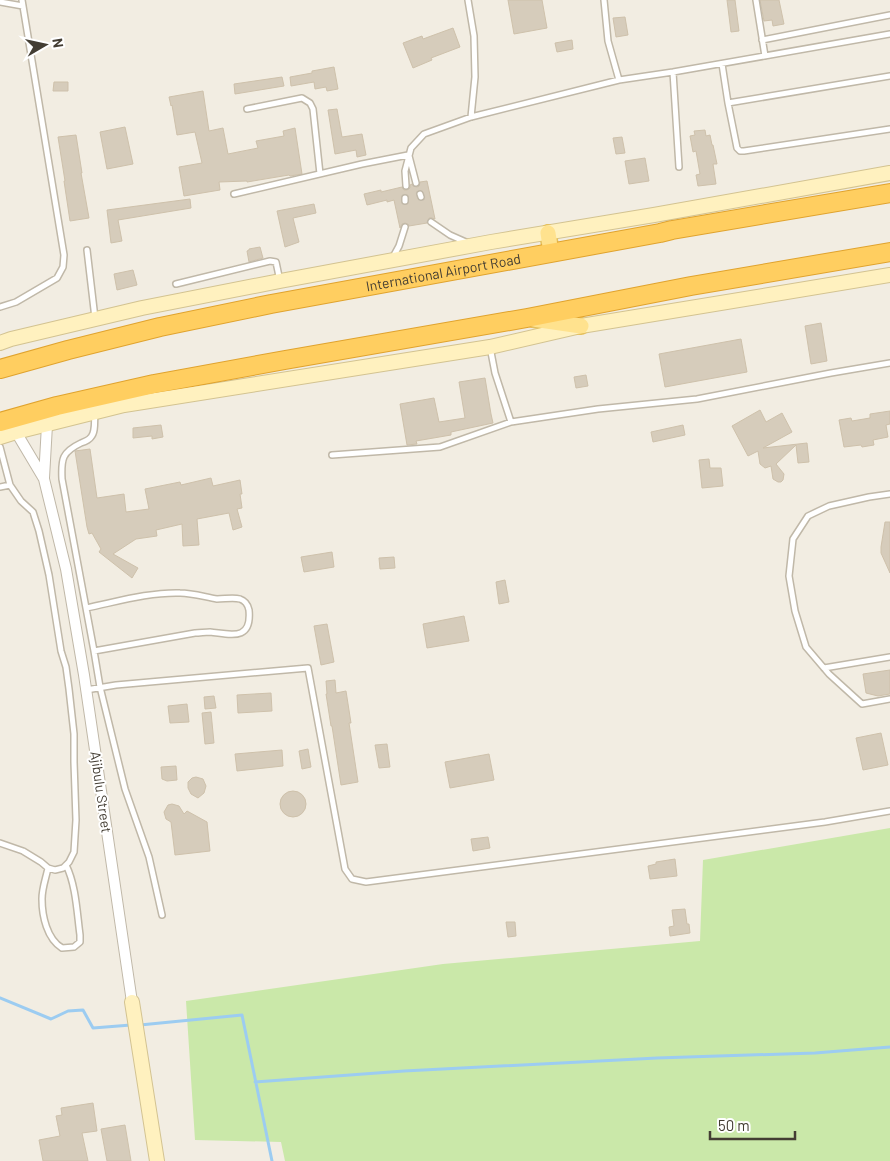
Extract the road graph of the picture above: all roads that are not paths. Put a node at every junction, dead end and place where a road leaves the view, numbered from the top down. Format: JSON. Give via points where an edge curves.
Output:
{"nodes":[{"id":1,"x":22,"y":0,"type":"edge"},
{"id":2,"x":468,"y":0,"type":"edge"},
{"id":3,"x":604,"y":0,"type":"edge"},
{"id":4,"x":756,"y":0,"type":"edge"},
{"id":5,"x":0,"y":2,"type":"edge"},
{"id":6,"x":23,"y":6,"type":"junction"},
{"id":7,"x":890,"y":15,"type":"edge"},
{"id":8,"x":890,"y":34,"type":"edge"},
{"id":9,"x":762,"y":40,"type":"junction"},
{"id":10,"x":765,"y":56,"type":"junction"},
{"id":11,"x":722,"y":64,"type":"junction"},
{"id":12,"x":673,"y":72,"type":"junction"},
{"id":13,"x":890,"y":76,"type":"edge"},
{"id":14,"x":619,"y":80,"type":"junction"},
{"id":15,"x":728,"y":103,"type":"junction"},
{"id":16,"x":247,"y":109,"type":"dead end"},
{"id":17,"x":471,"y":117,"type":"junction"},
{"id":18,"x":890,"y":129,"type":"edge"},
{"id":19,"x":408,"y":155,"type":"junction"},
{"id":20,"x":679,"y":167,"type":"dead end"},
{"id":21,"x":890,"y":173,"type":"edge"},
{"id":22,"x":320,"y":174,"type":"junction"},
{"id":23,"x":416,"y":183,"type":"dead end"},
{"id":24,"x":406,"y":186,"type":"dead end"},
{"id":25,"x":890,"y":193,"type":"edge"},
{"id":26,"x":234,"y":194,"type":"dead end"},
{"id":27,"x":431,"y":222,"type":"dead end"},
{"id":28,"x":405,"y":227,"type":"dead end"},
{"id":29,"x":548,"y":233,"type":"junction"},
{"id":30,"x":473,"y":245,"type":"junction"},
{"id":31,"x":87,"y":250,"type":"dead end"},
{"id":32,"x":890,"y":252,"type":"edge"},
{"id":33,"x":551,"y":253,"type":"junction"},
{"id":34,"x":390,"y":261,"type":"junction"},
{"id":35,"x":890,"y":275,"type":"edge"},
{"id":36,"x":280,"y":281,"type":"junction"},
{"id":37,"x":176,"y":284,"type":"dead end"},
{"id":38,"x":0,"y":307,"type":"edge"},
{"id":39,"x":526,"y":318,"type":"junction"},
{"id":40,"x":95,"y":319,"type":"junction"},
{"id":41,"x":581,"y":326,"type":"junction"},
{"id":42,"x":0,"y":343,"type":"edge"},
{"id":43,"x":490,"y":347,"type":"junction"},
{"id":44,"x":890,"y":363,"type":"edge"},
{"id":45,"x":0,"y":369,"type":"edge"},
{"id":46,"x":95,"y":413,"type":"junction"},
{"id":47,"x":0,"y":422,"type":"edge"},
{"id":48,"x":511,"y":422,"type":"junction"},
{"id":49,"x":47,"y":425,"type":"junction"},
{"id":50,"x":16,"y":432,"type":"junction"},
{"id":51,"x":0,"y":438,"type":"edge"},
{"id":52,"x":0,"y":447,"type":"edge"},
{"id":53,"x":332,"y":455,"type":"dead end"},
{"id":54,"x":44,"y":478,"type":"junction"},
{"id":55,"x":10,"y":485,"type":"junction"},
{"id":56,"x":0,"y":487,"type":"edge"},
{"id":57,"x":890,"y":494,"type":"edge"},
{"id":58,"x":86,"y":608,"type":"junction"},
{"id":59,"x":94,"y":651,"type":"junction"},
{"id":60,"x":890,"y":657,"type":"edge"},
{"id":61,"x":824,"y":668,"type":"junction"},
{"id":62,"x":100,"y":688,"type":"junction"},
{"id":63,"x":86,"y":690,"type":"junction"},
{"id":64,"x":890,"y":699,"type":"edge"},
{"id":65,"x":890,"y":811,"type":"edge"},
{"id":66,"x":0,"y":843,"type":"edge"},
{"id":67,"x":66,"y":865,"type":"junction"},
{"id":68,"x":48,"y":868,"type":"junction"},
{"id":69,"x":162,"y":915,"type":"dead end"},
{"id":70,"x":132,"y":1002,"type":"joint"},
{"id":71,"x":157,"y":1161,"type":"edge"}],
"edges":[{"from":1,"to":6,"type":"lane"},
{"from":2,"to":17,"type":"lane","via":[[474,36],[475,77]]},
{"from":3,"to":14,"type":"lane","via":[[608,41]]},
{"from":4,"to":9,"type":"lane"},
{"from":5,"to":6,"type":"lane"},
{"from":6,"to":38,"type":"lane","via":[[64,255],[63,267],[57,278],[16,302]]},
{"from":7,"to":9,"type":"lane"},
{"from":8,"to":10,"type":"lane"},
{"from":9,"to":10,"type":"lane"},
{"from":10,"to":11,"type":"lane"},
{"from":11,"to":12,"type":"lane"},
{"from":11,"to":15,"type":"lane"},
{"from":12,"to":14,"type":"lane"},
{"from":12,"to":20,"type":"lane"},
{"from":13,"to":15,"type":"lane"},
{"from":14,"to":17,"type":"lane"},
{"from":15,"to":18,"type":"lane","via":[[737,148],[744,152]]},
{"from":16,"to":22,"type":"lane","via":[[302,98],[310,103]]},
{"from":17,"to":19,"type":"lane","via":[[424,134]]},
{"from":19,"to":22,"type":"lane"},
{"from":19,"to":23,"type":"lane"},
{"from":19,"to":24,"type":"lane"},
{"from":21,"to":29,"type":"main road","name":"International Airport Road"},
{"from":22,"to":26,"type":"lane"},
{"from":25,"to":33,"type":"highway","name":"International Airport Road"},
{"from":27,"to":30,"type":"lane","via":[[450,236]]},
{"from":28,"to":34,"type":"lane"},
{"from":29,"to":30,"type":"main road","name":"International Airport Road"},
{"from":29,"to":33,"type":"main road"},
{"from":30,"to":34,"type":"main road","name":"International Airport Road"},
{"from":31,"to":40,"type":"lane"},
{"from":32,"to":39,"type":"highway"},
{"from":33,"to":45,"type":"highway","name":"International Airport Road","via":[[160,327]]},
{"from":34,"to":36,"type":"main road","name":"International Airport Road"},
{"from":35,"to":41,"type":"main road"},
{"from":36,"to":37,"type":"lane","via":[[276,262],[270,261]]},
{"from":36,"to":40,"type":"main road","name":"International Airport Road"},
{"from":39,"to":41,"type":"main road"},
{"from":39,"to":47,"type":"highway","via":[[154,384]]},
{"from":40,"to":42,"type":"main road","name":"International Airport Road"},
{"from":41,"to":43,"type":"main road"},
{"from":43,"to":46,"type":"main road","via":[[124,405]]},
{"from":43,"to":48,"type":"lane"},
{"from":44,"to":48,"type":"lane","via":[[697,398]]},
{"from":46,"to":49,"type":"main road"},
{"from":46,"to":58,"type":"lane","via":[[91,437],[67,451],[61,468]]},
{"from":48,"to":53,"type":"lane","via":[[440,447]]},
{"from":49,"to":50,"type":"main road"},
{"from":49,"to":54,"type":"street"},
{"from":50,"to":51,"type":"main road"},
{"from":50,"to":54,"type":"street","name":"Ajibulu Street"},
{"from":52,"to":55,"type":"lane"},
{"from":54,"to":63,"type":"street","name":"Ajibulu Street","via":[[66,569]]},
{"from":55,"to":56,"type":"lane"},
{"from":55,"to":67,"type":"lane","via":[[21,502],[33,512],[39,531],[66,667],[74,734],[76,820],[74,852]]},
{"from":57,"to":61,"type":"lane","via":[[829,506],[808,516],[793,538],[789,576],[795,611],[806,647]]},
{"from":58,"to":59,"type":"lane"},
{"from":58,"to":59,"type":"lane","via":[[182,593],[240,599],[248,606],[248,626],[240,634],[208,632]]},
{"from":59,"to":62,"type":"lane"},
{"from":60,"to":61,"type":"lane"},
{"from":61,"to":64,"type":"lane","via":[[862,704]]},
{"from":62,"to":63,"type":"lane"},
{"from":62,"to":65,"type":"lane","via":[[308,668],[345,869],[352,879],[366,882]]},
{"from":62,"to":69,"type":"lane","via":[[125,789],[149,857]]},
{"from":63,"to":70,"type":"street","name":"Ajibulu Street"},
{"from":66,"to":68,"type":"lane","via":[[23,851]]},
{"from":67,"to":68,"type":"lane","via":[[55,870]]},
{"from":67,"to":68,"type":"lane","via":[[70,872],[80,935],[80,942],[74,947],[62,948],[50,936],[42,898]]},
{"from":70,"to":71,"type":"main road","name":"Ajibulu Street"}]}
